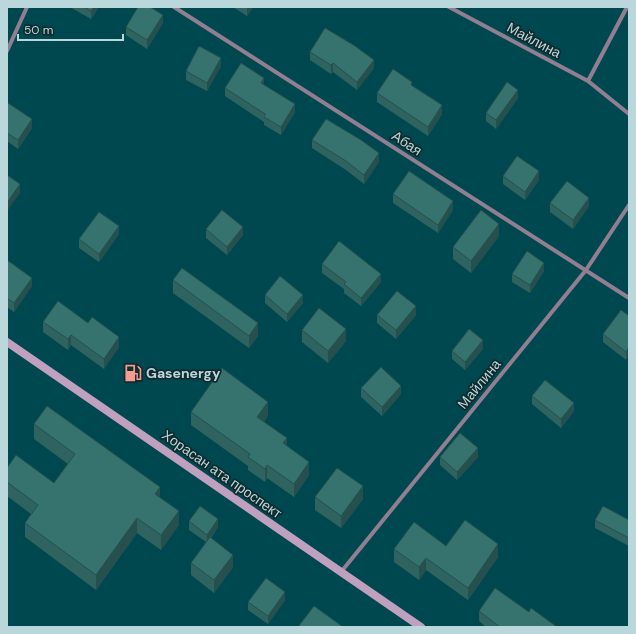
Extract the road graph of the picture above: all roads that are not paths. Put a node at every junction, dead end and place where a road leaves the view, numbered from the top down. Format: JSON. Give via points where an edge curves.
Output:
{"nodes":[{"id":1,"x":27,"y":7,"type":"edge"},
{"id":2,"x":174,"y":7,"type":"edge"},
{"id":3,"x":449,"y":7,"type":"edge"},
{"id":4,"x":627,"y":7,"type":"edge"},
{"id":5,"x":7,"y":51,"type":"edge"},
{"id":6,"x":588,"y":81,"type":"junction"},
{"id":7,"x":629,"y":114,"type":"edge"},
{"id":8,"x":629,"y":205,"type":"edge"},
{"id":9,"x":586,"y":270,"type":"junction"},
{"id":10,"x":629,"y":298,"type":"edge"},
{"id":11,"x":7,"y":342,"type":"edge"},
{"id":12,"x":341,"y":572,"type":"junction"},
{"id":13,"x":421,"y":627,"type":"edge"}],
"edges":[{"from":1,"to":5,"type":"street"},
{"from":2,"to":9,"type":"street","name":"Абая"},
{"from":3,"to":6,"type":"street","name":"Майлина"},
{"from":4,"to":6,"type":"street"},
{"from":6,"to":7,"type":"street","name":"Майлина"},
{"from":8,"to":9,"type":"street","name":"Майлина"},
{"from":9,"to":10,"type":"street","name":"Абая"},
{"from":9,"to":12,"type":"street","name":"Майлина"},
{"from":11,"to":12,"type":"main road","name":"Хорасан ата проспект"},
{"from":12,"to":13,"type":"main road","name":"Хорасан ата проспект"}]}
